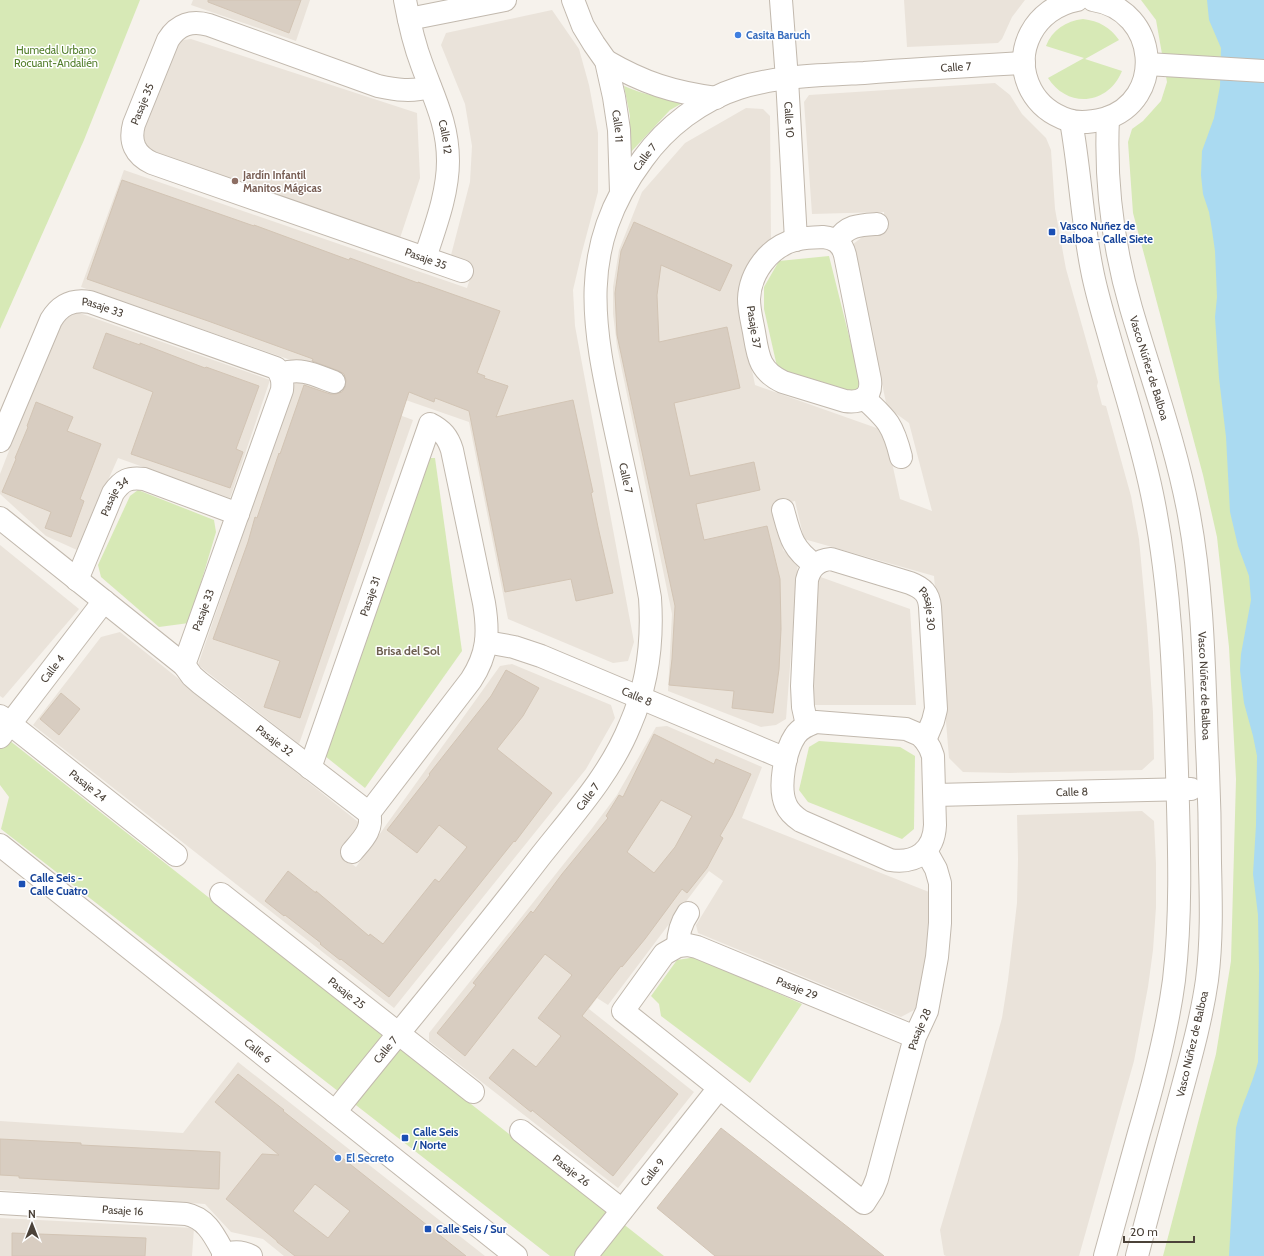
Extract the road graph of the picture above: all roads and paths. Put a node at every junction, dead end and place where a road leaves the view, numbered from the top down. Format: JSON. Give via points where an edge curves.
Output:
{"nodes":[{"id":1,"x":505,"y":0,"type":"edge"},
{"id":2,"x":573,"y":0,"type":"edge"},
{"id":3,"x":780,"y":0,"type":"edge"},
{"id":4,"x":1098,"y":0,"type":"edge"},
{"id":5,"x":1065,"y":2,"type":"edge"},
{"id":6,"x":407,"y":9,"type":"edge"},
{"id":7,"x":606,"y":61,"type":"junction"},
{"id":8,"x":1024,"y":63,"type":"junction"},
{"id":9,"x":1147,"y":64,"type":"junction"},
{"id":10,"x":1264,"y":71,"type":"edge"},
{"id":11,"x":787,"y":79,"type":"junction"},
{"id":12,"x":430,"y":87,"type":"junction"},
{"id":13,"x":716,"y":98,"type":"junction"},
{"id":14,"x":1108,"y":118,"type":"junction"},
{"id":15,"x":1071,"y":121,"type":"junction"},
{"id":16,"x":621,"y":192,"type":"junction"},
{"id":17,"x":878,"y":224,"type":"dead end"},
{"id":18,"x":796,"y":240,"type":"junction"},
{"id":19,"x":837,"y":242,"type":"junction"},
{"id":20,"x":425,"y":258,"type":"junction"},
{"id":21,"x":462,"y":271,"type":"dead end"},
{"id":22,"x":281,"y":374,"type":"junction"},
{"id":23,"x":334,"y":382,"type":"dead end"},
{"id":24,"x":864,"y":398,"type":"junction"},
{"id":25,"x":0,"y":441,"type":"edge"},
{"id":26,"x":901,"y":457,"type":"dead end"},
{"id":27,"x":783,"y":510,"type":"dead end"},
{"id":28,"x":238,"y":514,"type":"junction"},
{"id":29,"x":0,"y":518,"type":"edge"},
{"id":30,"x":815,"y":564,"type":"junction"},
{"id":31,"x":77,"y":580,"type":"junction"},
{"id":32,"x":104,"y":601,"type":"junction"},
{"id":33,"x":486,"y":642,"type":"junction"},
{"id":34,"x":184,"y":665,"type":"junction"},
{"id":35,"x":640,"y":698,"type":"junction"},
{"id":36,"x":807,"y":725,"type":"junction"},
{"id":37,"x":3,"y":726,"type":"edge"},
{"id":38,"x":925,"y":740,"type":"junction"},
{"id":39,"x":786,"y":759,"type":"junction"},
{"id":40,"x":310,"y":768,"type":"junction"},
{"id":41,"x":1209,"y":789,"type":"junction"},
{"id":42,"x":1178,"y":790,"type":"junction"},
{"id":43,"x":935,"y":795,"type":"junction"},
{"id":44,"x":369,"y":813,"type":"junction"},
{"id":45,"x":0,"y":845,"type":"edge"},
{"id":46,"x":926,"y":851,"type":"junction"},
{"id":47,"x":352,"y":852,"type":"dead end"},
{"id":48,"x":176,"y":855,"type":"dead end"},
{"id":49,"x":220,"y":894,"type":"dead end"},
{"id":50,"x":688,"y":913,"type":"dead end"},
{"id":51,"x":678,"y":946,"type":"junction"},
{"id":52,"x":399,"y":1033,"type":"junction"},
{"id":53,"x":915,"y":1037,"type":"junction"},
{"id":54,"x":719,"y":1088,"type":"junction"},
{"id":55,"x":473,"y":1092,"type":"dead end"},
{"id":56,"x":335,"y":1112,"type":"junction"},
{"id":57,"x":521,"y":1131,"type":"dead end"},
{"id":58,"x":0,"y":1203,"type":"edge"},
{"id":59,"x":622,"y":1210,"type":"junction"},
{"id":60,"x":224,"y":1255,"type":"edge"},
{"id":61,"x":251,"y":1256,"type":"edge"},
{"id":62,"x":516,"y":1256,"type":"edge"},
{"id":63,"x":586,"y":1256,"type":"edge"},
{"id":64,"x":1105,"y":1256,"type":"edge"},
{"id":65,"x":1137,"y":1256,"type":"edge"}],
"edges":[{"from":1,"to":6,"type":"street","name":"Calle 12"},
{"from":2,"to":7,"type":"street","name":"Calle 11","via":[[584,26]]},
{"from":3,"to":11,"type":"street","name":"Calle 10"},
{"from":4,"to":9,"type":"street","via":[[1120,10],[1135,24],[1145,43]]},
{"from":5,"to":8,"type":"street","via":[[1049,11],[1033,29],[1027,40]]},
{"from":6,"to":12,"type":"street","name":"Calle 12","via":[[414,42]]},
{"from":7,"to":13,"type":"street","name":"Calle 11","via":[[656,86]]},
{"from":7,"to":16,"type":"street","name":"Calle 11","via":[[618,130]]},
{"from":8,"to":11,"type":"street","name":"Calle 7"},
{"from":8,"to":15,"type":"street","via":[[1028,83],[1038,100],[1053,113]]},
{"from":9,"to":10,"type":"street"},
{"from":9,"to":14,"type":"street","via":[[1143,84],[1132,101]]},
{"from":11,"to":13,"type":"street","name":"Calle 7","via":[[756,84]]},
{"from":11,"to":18,"type":"street","name":"Calle 10"},
{"from":12,"to":20,"type":"street","name":"Calle 12","via":[[443,122],[448,161],[443,201]]},
{"from":12,"to":20,"type":"street","name":"Pasaje 35","via":[[405,91],[378,86],[209,25],[192,23],[178,28],[168,40],[131,132],[135,149],[145,160]]},
{"from":13,"to":16,"type":"street","name":"Calle 7","via":[[694,110],[660,138],[638,165]]},
{"from":14,"to":15,"type":"street","via":[[1096,122]]},
{"from":14,"to":41,"type":"street","name":"Vasco Núñez de Balboa","via":[[1109,186],[1122,275],[1175,452],[1190,518],[1204,657]]},
{"from":15,"to":42,"type":"street","via":[[1082,214],[1093,275],[1145,464],[1159,531],[1171,645]]},
{"from":16,"to":35,"type":"street","name":"Calle 7","via":[[600,246],[595,307],[602,365],[650,598],[651,646]]},
{"from":17,"to":19,"type":"street","via":[[850,228]]},
{"from":18,"to":19,"type":"street","name":"Pasaje 37","via":[[822,237]]},
{"from":18,"to":24,"type":"street","name":"Pasaje 37","via":[[774,250],[766,258],[756,272],[750,288],[750,311],[761,363],[767,372],[783,382],[845,401],[852,402]]},
{"from":19,"to":24,"type":"street","via":[[845,255],[870,380],[871,386]]},
{"from":20,"to":21,"type":"street","name":"Pasaje 35"},
{"from":22,"to":23,"type":"street","via":[[296,370]]},
{"from":22,"to":25,"type":"street","name":"Pasaje 33","via":[[269,365],[120,312],[83,300],[75,301],[61,308],[51,320]]},
{"from":22,"to":28,"type":"street","name":"Pasaje 33","via":[[282,390]]},
{"from":24,"to":26,"type":"street","via":[[891,426]]},
{"from":27,"to":30,"type":"street","via":[[790,538],[804,557]]},
{"from":28,"to":31,"type":"street","name":"Pasaje 34","via":[[144,479],[126,480],[113,493]]},
{"from":28,"to":34,"type":"street","name":"Pasaje 33"},
{"from":29,"to":31,"type":"street"},
{"from":30,"to":36,"type":"street","via":[[808,574],[806,595],[802,696]]},
{"from":30,"to":38,"type":"street","name":"Pasaje 30","via":[[831,559],[910,583],[928,595],[936,709]]},
{"from":31,"to":32,"type":"street"},
{"from":32,"to":34,"type":"street"},
{"from":32,"to":37,"type":"street","name":"Calle 4"},
{"from":33,"to":35,"type":"street","name":"Calle 8","via":[[528,651]]},
{"from":33,"to":40,"type":"street","name":"Pasaje 31","via":[[484,604],[452,450],[443,431],[430,424]]},
{"from":33,"to":44,"type":"street","via":[[481,662],[471,680]]},
{"from":34,"to":40,"type":"street","name":"Pasaje 32","via":[[200,683]]},
{"from":35,"to":39,"type":"street","name":"Calle 8"},
{"from":35,"to":52,"type":"street","name":"Calle 7","via":[[620,748],[606,770],[522,881]]},
{"from":36,"to":38,"type":"street","via":[[825,722],[902,728],[913,731]]},
{"from":36,"to":39,"type":"street","via":[[795,736]]},
{"from":37,"to":48,"type":"street","name":"Pasaje 24"},
{"from":38,"to":43,"type":"street","via":[[933,756]]},
{"from":39,"to":46,"type":"street","via":[[783,797],[792,815],[801,821],[890,860],[907,860]]},
{"from":40,"to":44,"type":"street","name":"Pasaje 32"},
{"from":41,"to":42,"type":"street","name":"Calle 8"},
{"from":41,"to":65,"type":"street","name":"Vasco Núñez de Balboa","via":[[1211,901],[1207,978],[1192,1052]]},
{"from":42,"to":43,"type":"street","name":"Calle 8"},
{"from":42,"to":64,"type":"street","via":[[1178,943],[1168,1019],[1160,1058]]},
{"from":43,"to":46,"type":"street","via":[[935,834]]},
{"from":44,"to":47,"type":"street","via":[[369,830]]},
{"from":45,"to":56,"type":"street","name":"Calle 6"},
{"from":46,"to":53,"type":"street","name":"Pasaje 28","via":[[940,882],[940,923],[930,997]]},
{"from":49,"to":52,"type":"street","name":"Pasaje 25"},
{"from":50,"to":51,"type":"street","via":[[680,928]]},
{"from":51,"to":53,"type":"street","name":"Pasaje 29","via":[[697,947]]},
{"from":51,"to":54,"type":"street","via":[[664,954],[623,1011]]},
{"from":52,"to":55,"type":"street","name":"Pasaje 25"},
{"from":52,"to":56,"type":"street","name":"Calle 7"},
{"from":53,"to":54,"type":"street","name":"Pasaje 28","via":[[878,1178],[864,1203]]},
{"from":54,"to":59,"type":"street","name":"Calle 9"},
{"from":56,"to":62,"type":"street","name":"Calle 6"},
{"from":57,"to":59,"type":"street","name":"Pasaje 26"},
{"from":58,"to":60,"type":"street","name":"Pasaje 16","via":[[193,1215],[205,1223]]},
{"from":59,"to":63,"type":"street","name":"Calle 9"},
{"from":60,"to":61,"type":"street","via":[[239,1252]]}]}
